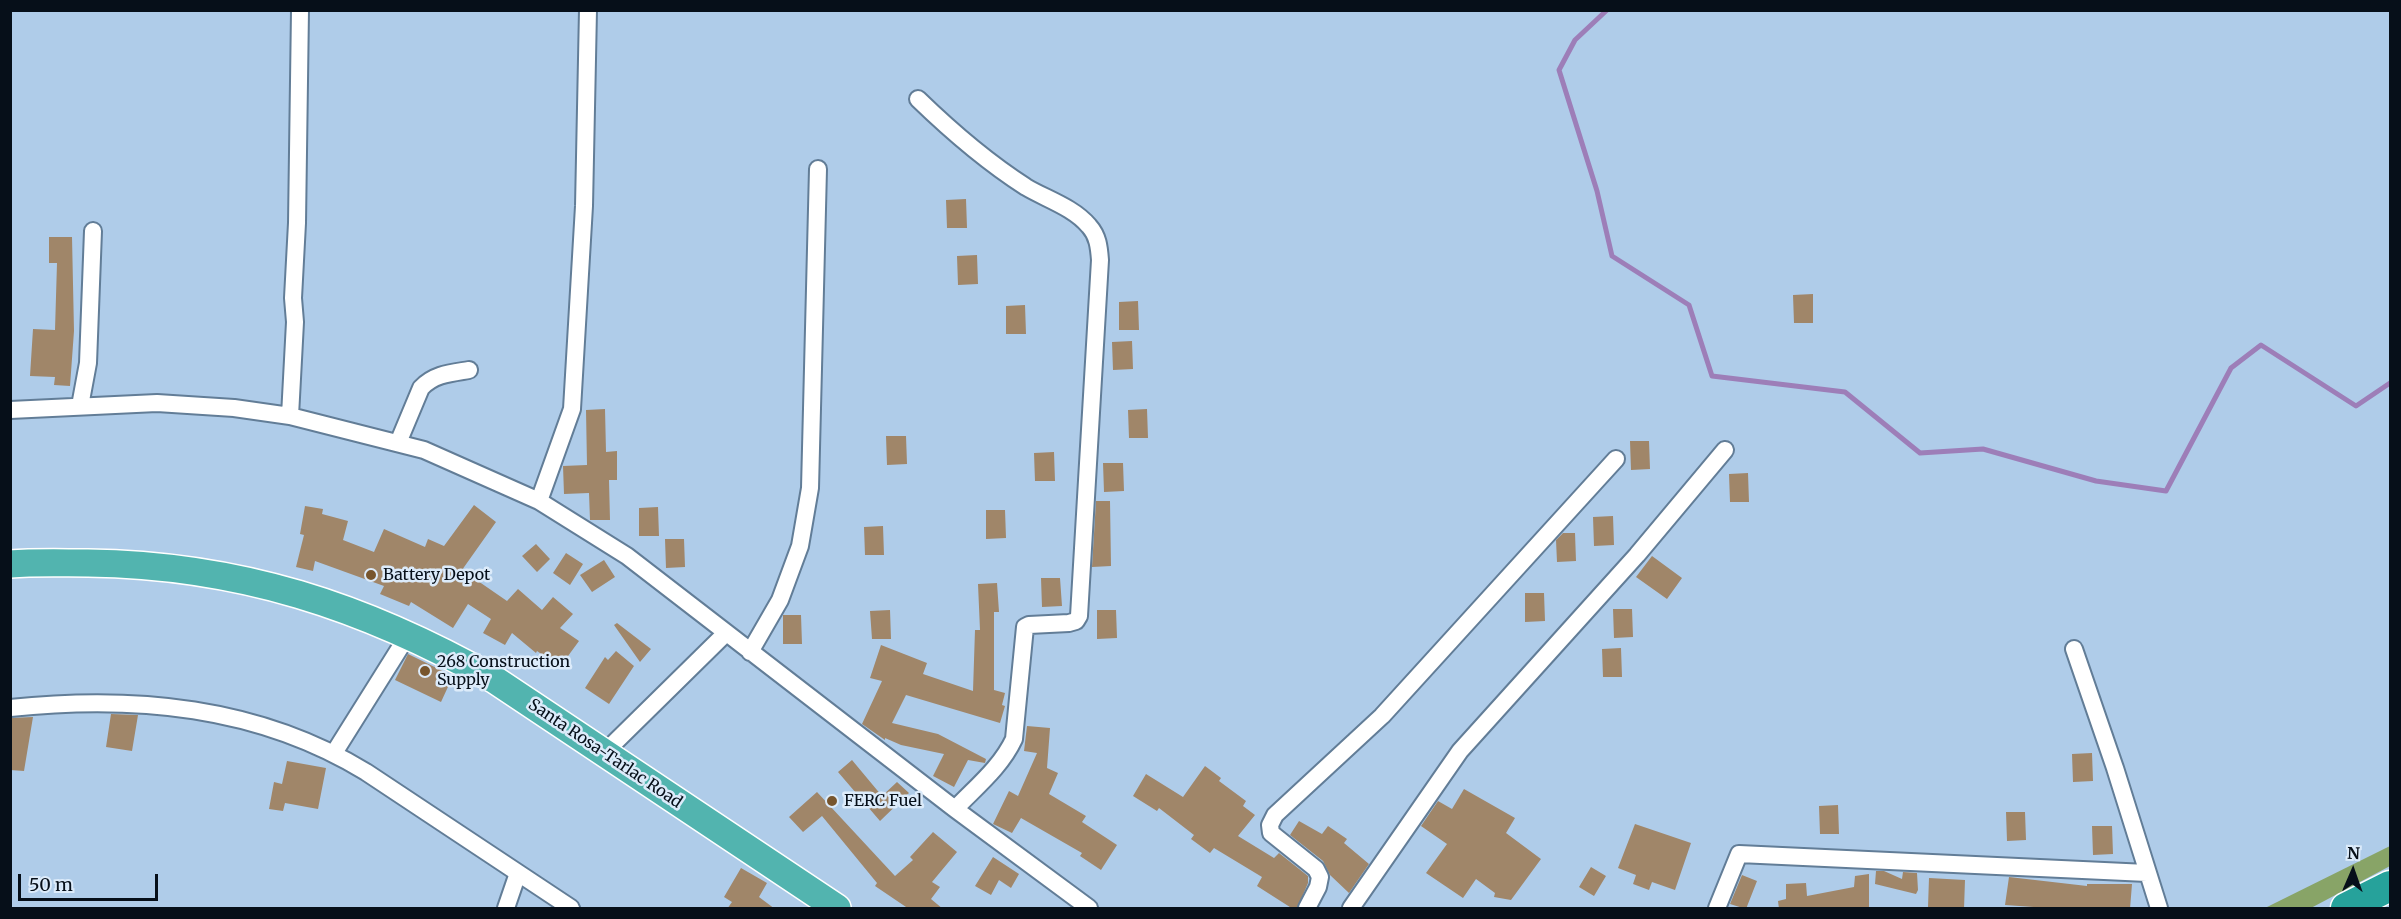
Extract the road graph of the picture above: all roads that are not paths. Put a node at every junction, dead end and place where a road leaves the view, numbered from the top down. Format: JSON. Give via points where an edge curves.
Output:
{"nodes":[{"id":1,"x":300,"y":10,"type":"edge"},
{"id":2,"x":588,"y":10,"type":"edge"},
{"id":3,"x":918,"y":99,"type":"dead end"},
{"id":4,"x":818,"y":169,"type":"dead end"},
{"id":5,"x":93,"y":231,"type":"dead end"},
{"id":6,"x":469,"y":370,"type":"dead end"},
{"id":7,"x":80,"y":406,"type":"junction"},
{"id":8,"x":10,"y":410,"type":"edge"},
{"id":9,"x":290,"y":416,"type":"junction"},
{"id":10,"x":398,"y":443,"type":"junction"},
{"id":11,"x":1725,"y":450,"type":"dead end"},
{"id":12,"x":1616,"y":459,"type":"dead end"},
{"id":13,"x":539,"y":501,"type":"junction"},
{"id":14,"x":10,"y":564,"type":"edge"},
{"id":15,"x":726,"y":633,"type":"junction"},
{"id":16,"x":408,"y":635,"type":"junction"},
{"id":17,"x":2074,"y":649,"type":"dead end"},
{"id":18,"x":750,"y":652,"type":"junction"},
{"id":19,"x":10,"y":708,"type":"edge"},
{"id":20,"x":334,"y":753,"type":"junction"},
{"id":21,"x":604,"y":753,"type":"junction"},
{"id":22,"x":955,"y":809,"type":"junction"},
{"id":23,"x":519,"y":873,"type":"junction"},
{"id":24,"x":2147,"y":873,"type":"junction"},
{"id":25,"x":2391,"y":886,"type":"edge"},
{"id":26,"x":506,"y":909,"type":"edge"},
{"id":27,"x":570,"y":909,"type":"edge"},
{"id":28,"x":837,"y":909,"type":"edge"},
{"id":29,"x":1089,"y":909,"type":"edge"},
{"id":30,"x":1307,"y":909,"type":"edge"},
{"id":31,"x":1351,"y":909,"type":"edge"},
{"id":32,"x":1717,"y":909,"type":"edge"},
{"id":33,"x":2159,"y":909,"type":"edge"},
{"id":34,"x":2346,"y":909,"type":"edge"}],
"edges":[{"from":1,"to":9,"type":"street"},
{"from":2,"to":13,"type":"street","via":[[584,206],[572,408]]},
{"from":3,"to":22,"type":"street","via":[[999,168],[1078,215],[1098,243],[1100,260],[1079,616],[1069,623],[1025,627],[1014,739],[998,765]]},
{"from":4,"to":18,"type":"street","via":[[810,488],[800,546],[780,600]]},
{"from":5,"to":7,"type":"street","via":[[88,363]]},
{"from":6,"to":10,"type":"street","via":[[445,374],[426,383]]},
{"from":7,"to":8,"type":"street"},
{"from":7,"to":9,"type":"street","via":[[158,403]]},
{"from":9,"to":10,"type":"street"},
{"from":10,"to":13,"type":"street","via":[[424,450]]},
{"from":11,"to":31,"type":"street","via":[[1637,555],[1460,751]]},
{"from":12,"to":30,"type":"street","via":[[1382,716],[1275,815],[1271,833],[1316,869],[1320,877]]},
{"from":13,"to":15,"type":"street","via":[[627,556]]},
{"from":14,"to":16,"type":"highway","name":"Santa Rosa-Tarlac Road","via":[[148,565],[198,571],[266,584],[324,601]]},
{"from":15,"to":18,"type":"street"},
{"from":15,"to":21,"type":"street"},
{"from":16,"to":20,"type":"street"},
{"from":16,"to":21,"type":"highway","name":"Santa Rosa-Tarlac Road","via":[[495,680]]},
{"from":17,"to":24,"type":"street"},
{"from":18,"to":22,"type":"street"},
{"from":19,"to":20,"type":"street","via":[[92,702],[190,710],[246,720]]},
{"from":20,"to":23,"type":"street"},
{"from":21,"to":28,"type":"highway","name":"Santa Rosa-Tarlac Road"},
{"from":22,"to":29,"type":"street"},
{"from":23,"to":26,"type":"street"},
{"from":23,"to":27,"type":"street"},
{"from":24,"to":32,"type":"street","via":[[1739,854]]},
{"from":24,"to":33,"type":"street"},
{"from":25,"to":34,"type":"highway"}]}
